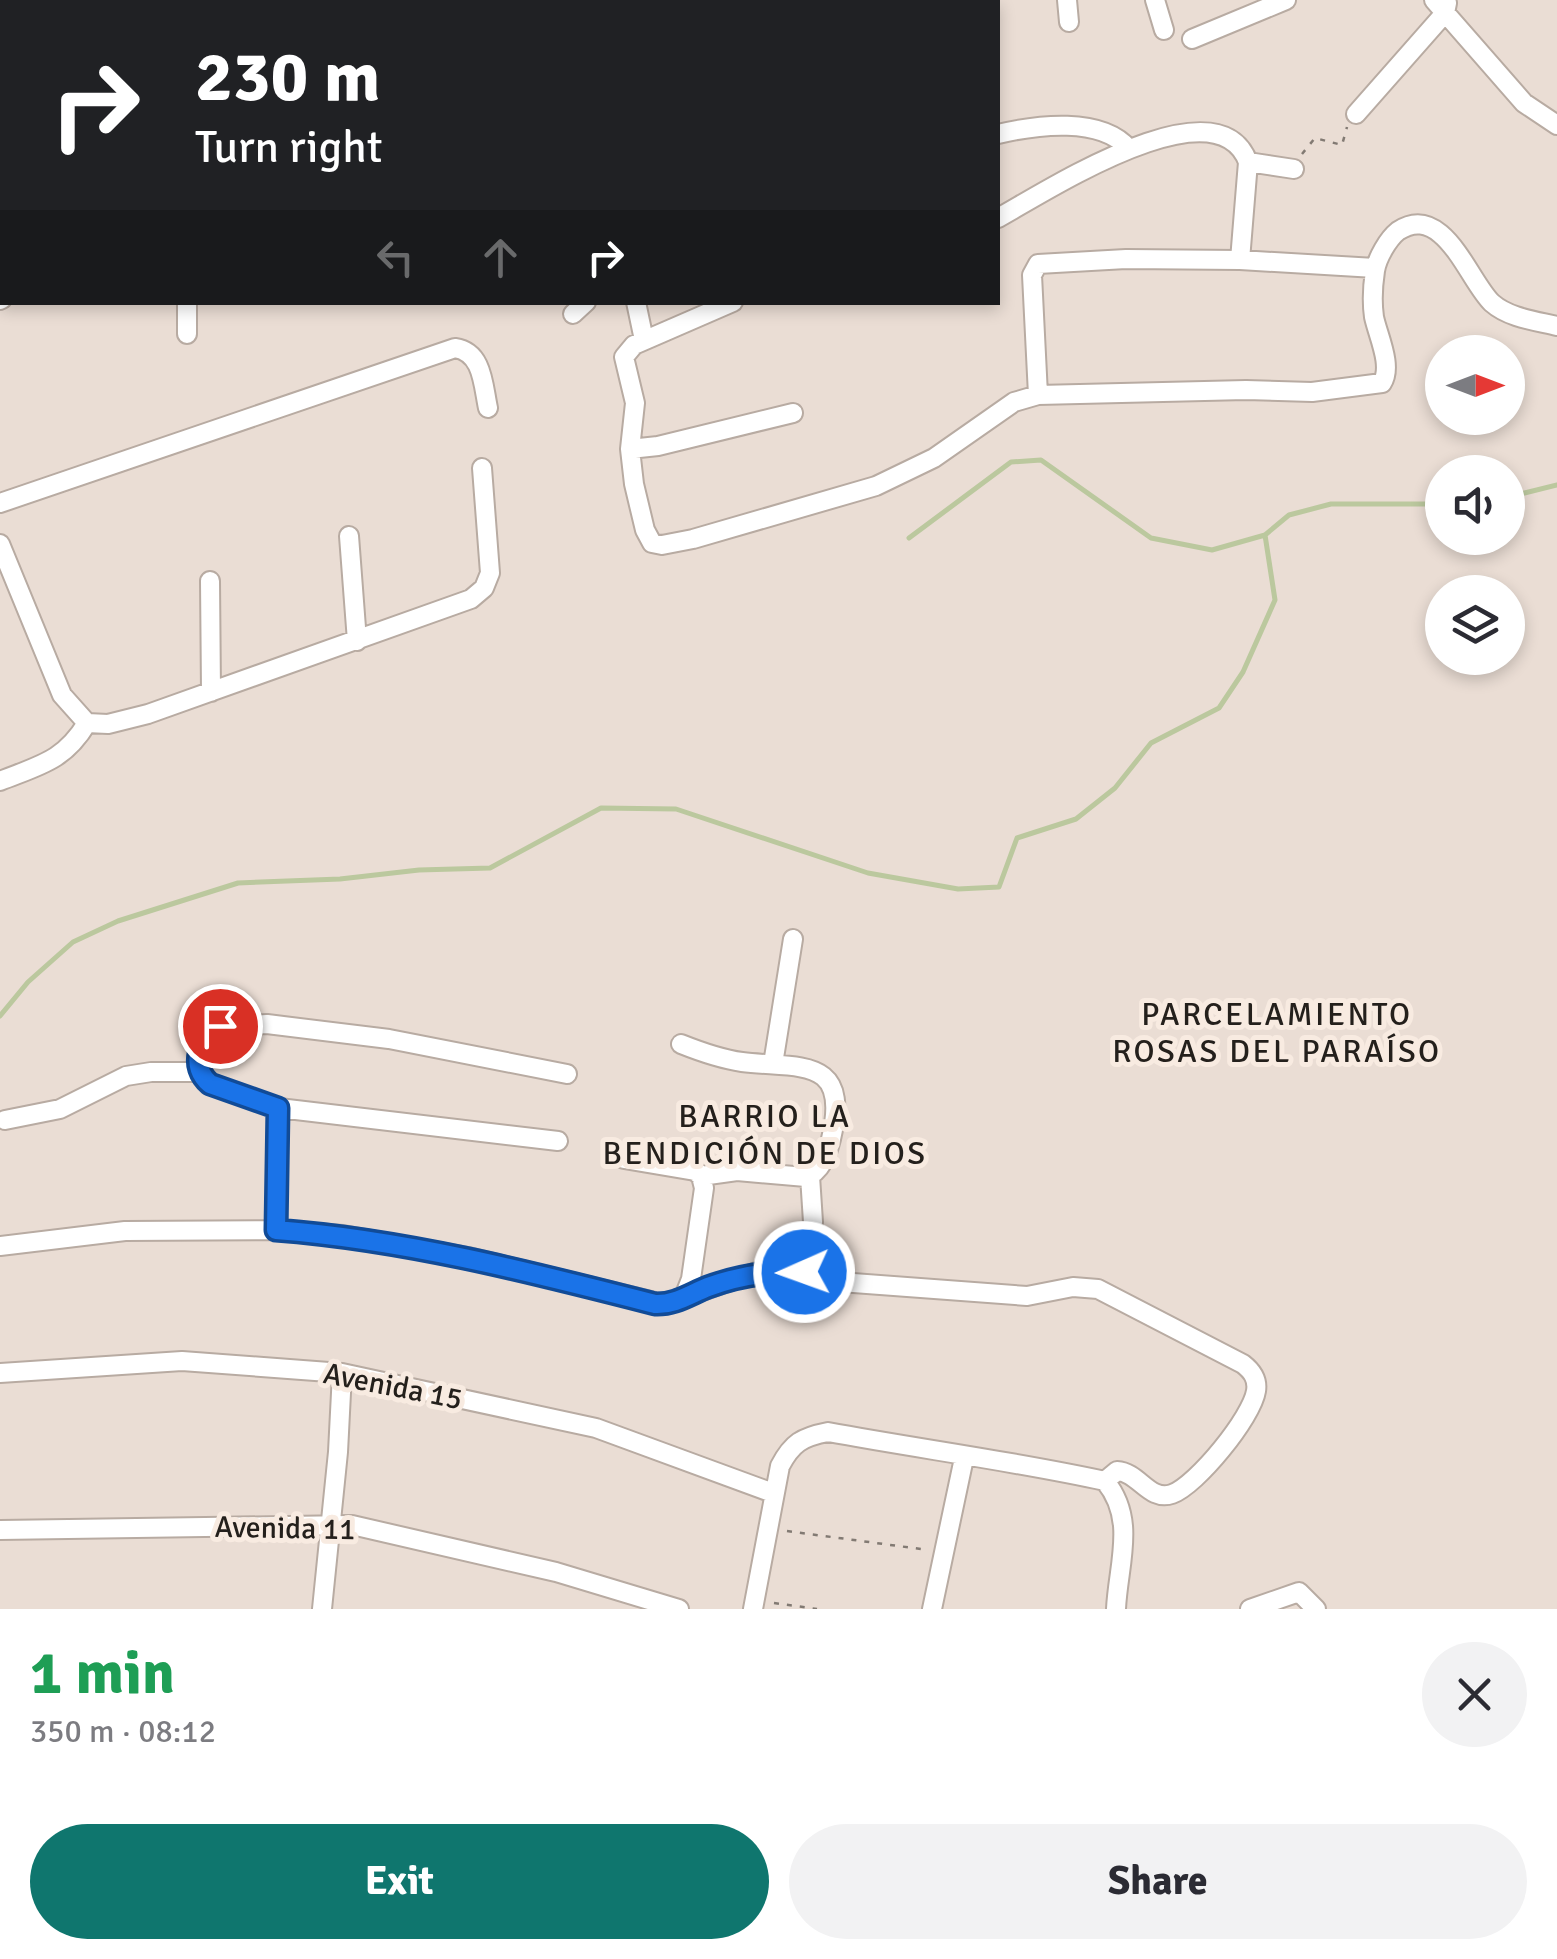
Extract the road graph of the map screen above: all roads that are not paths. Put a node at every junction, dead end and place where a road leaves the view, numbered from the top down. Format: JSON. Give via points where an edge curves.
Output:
{"nodes":[{"id":1,"x":1068,"y":0,"type":"edge"},
{"id":2,"x":1155,"y":0,"type":"edge"},
{"id":3,"x":1286,"y":0,"type":"edge"},
{"id":4,"x":1442,"y":4,"type":"edge"},
{"id":5,"x":1069,"y":22,"type":"dead end"},
{"id":6,"x":1164,"y":30,"type":"dead end"},
{"id":7,"x":1192,"y":39,"type":"dead end"},
{"id":8,"x":1356,"y":114,"type":"road end"},
{"id":9,"x":1557,"y":125,"type":"edge"},
{"id":10,"x":1000,"y":134,"type":"edge"},
{"id":11,"x":1129,"y":149,"type":"junction"},
{"id":12,"x":1248,"y":162,"type":"junction"},
{"id":13,"x":1294,"y":168,"type":"road end"},
{"id":14,"x":1000,"y":217,"type":"edge"},
{"id":15,"x":1240,"y":260,"type":"junction"},
{"id":16,"x":1375,"y":268,"type":"junction"},
{"id":17,"x":187,"y":305,"type":"edge"},
{"id":18,"x":637,"y":305,"type":"edge"},
{"id":19,"x":726,"y":305,"type":"edge"},
{"id":20,"x":1557,"y":326,"type":"edge"},
{"id":21,"x":187,"y":334,"type":"dead end"},
{"id":22,"x":644,"y":340,"type":"junction"},
{"id":23,"x":1038,"y":396,"type":"junction"},
{"id":24,"x":488,"y":408,"type":"dead end"},
{"id":25,"x":792,"y":413,"type":"dead end"},
{"id":26,"x":630,"y":449,"type":"junction"},
{"id":27,"x":482,"y":468,"type":"dead end"},
{"id":28,"x":0,"y":503,"type":"edge"},
{"id":29,"x":349,"y":536,"type":"dead end"},
{"id":30,"x":0,"y":544,"type":"edge"},
{"id":31,"x":210,"y":580,"type":"dead end"},
{"id":32,"x":358,"y":640,"type":"junction"},
{"id":33,"x":212,"y":692,"type":"junction"},
{"id":34,"x":87,"y":723,"type":"junction"},
{"id":35,"x":0,"y":781,"type":"edge"},
{"id":36,"x":793,"y":939,"type":"dead end"},
{"id":37,"x":681,"y":1044,"type":"dead end"},
{"id":38,"x":773,"y":1064,"type":"junction"},
{"id":39,"x":199,"y":1072,"type":"junction"},
{"id":40,"x":567,"y":1074,"type":"dead end"},
{"id":41,"x":278,"y":1108,"type":"junction"},
{"id":42,"x":5,"y":1120,"type":"dead end"},
{"id":43,"x":558,"y":1142,"type":"dead end"},
{"id":44,"x":624,"y":1159,"type":"dead end"},
{"id":45,"x":702,"y":1176,"type":"junction"},
{"id":46,"x":810,"y":1176,"type":"junction"},
{"id":47,"x":276,"y":1230,"type":"junction"},
{"id":48,"x":0,"y":1246,"type":"edge"},
{"id":49,"x":804,"y":1272,"type":"junction"},
{"id":50,"x":684,"y":1297,"type":"junction"},
{"id":51,"x":342,"y":1373,"type":"junction"},
{"id":52,"x":0,"y":1374,"type":"edge"},
{"id":53,"x":964,"y":1458,"type":"junction"},
{"id":54,"x":1104,"y":1481,"type":"junction"},
{"id":55,"x":773,"y":1493,"type":"junction"},
{"id":56,"x":331,"y":1526,"type":"junction"},
{"id":57,"x":0,"y":1530,"type":"edge"},
{"id":58,"x":754,"y":1605,"type":"edge"},
{"id":59,"x":322,"y":1609,"type":"edge"},
{"id":60,"x":680,"y":1609,"type":"edge"},
{"id":61,"x":932,"y":1609,"type":"edge"},
{"id":62,"x":1116,"y":1609,"type":"edge"},
{"id":63,"x":1250,"y":1609,"type":"edge"},
{"id":64,"x":1316,"y":1609,"type":"edge"}],
"edges":[{"from":1,"to":5,"type":"street"},
{"from":2,"to":6,"type":"street"},
{"from":3,"to":7,"type":"street"},
{"from":4,"to":8,"type":"street"},
{"from":4,"to":9,"type":"street","via":[[1517,96]]},
{"from":10,"to":11,"type":"street","via":[[1087,128],[1114,135]]},
{"from":11,"to":12,"type":"street","via":[[1155,138],[1206,132],[1234,142]]},
{"from":11,"to":14,"type":"street"},
{"from":12,"to":13,"type":"street"},
{"from":12,"to":15,"type":"street"},
{"from":15,"to":16,"type":"street"},
{"from":15,"to":23,"type":"street","via":[[1038,264],[1032,275]]},
{"from":16,"to":20,"type":"street","via":[[1400,230],[1426,227],[1466,262],[1493,304]]},
{"from":16,"to":23,"type":"street","via":[[1374,312],[1386,368],[1376,386]]},
{"from":17,"to":21,"type":"street"},
{"from":18,"to":22,"type":"street"},
{"from":19,"to":22,"type":"street"},
{"from":22,"to":26,"type":"street","via":[[624,357],[636,403]]},
{"from":23,"to":26,"type":"street","via":[[1014,402],[934,458],[876,486],[662,545],[652,544],[645,530]]},
{"from":24,"to":28,"type":"street","via":[[476,359],[455,348]]},
{"from":25,"to":26,"type":"street"},
{"from":27,"to":32,"type":"street","via":[[490,574],[484,588],[471,599]]},
{"from":29,"to":32,"type":"street"},
{"from":30,"to":34,"type":"street","via":[[62,695]]},
{"from":31,"to":33,"type":"street"},
{"from":32,"to":33,"type":"street"},
{"from":33,"to":34,"type":"street","via":[[122,721]]},
{"from":34,"to":35,"type":"street","via":[[54,760]]},
{"from":36,"to":38,"type":"street"},
{"from":37,"to":38,"type":"street"},
{"from":38,"to":46,"type":"street","via":[[814,1070],[831,1088],[831,1138]]},
{"from":39,"to":40,"type":"street","via":[[204,1041],[233,1024],[334,1030]]},
{"from":39,"to":41,"type":"street","via":[[210,1084]]},
{"from":39,"to":42,"type":"street","via":[[126,1076],[60,1109]]},
{"from":41,"to":43,"type":"street"},
{"from":41,"to":47,"type":"street"},
{"from":44,"to":45,"type":"street"},
{"from":45,"to":46,"type":"street"},
{"from":45,"to":50,"type":"street","via":[[692,1278]]},
{"from":46,"to":49,"type":"street","via":[[813,1222]]},
{"from":47,"to":48,"type":"street","via":[[125,1231]]},
{"from":47,"to":50,"type":"street","via":[[468,1258],[655,1304]]},
{"from":49,"to":50,"type":"street","via":[[757,1272]]},
{"from":49,"to":54,"type":"street","via":[[818,1281],[955,1292],[1027,1296],[1098,1289],[1252,1372],[1256,1389],[1246,1415],[1201,1475],[1164,1495],[1128,1471]]},
{"from":51,"to":52,"type":"street","name":"Avenida 15","via":[[182,1360]]},
{"from":51,"to":55,"type":"street","name":"Avenida 15","via":[[596,1428]]},
{"from":51,"to":56,"type":"street"},
{"from":53,"to":54,"type":"street"},
{"from":53,"to":55,"type":"street","via":[[828,1432],[809,1435],[792,1444]]},
{"from":53,"to":61,"type":"street"},
{"from":54,"to":62,"type":"street","via":[[1123,1517]]},
{"from":55,"to":58,"type":"street"},
{"from":56,"to":57,"type":"street","name":"Avenida 11"},
{"from":56,"to":59,"type":"street"},
{"from":56,"to":60,"type":"street","name":"Avenida 11","via":[[352,1525],[538,1568]]},
{"from":63,"to":64,"type":"street","via":[[1299,1592]]}]}
